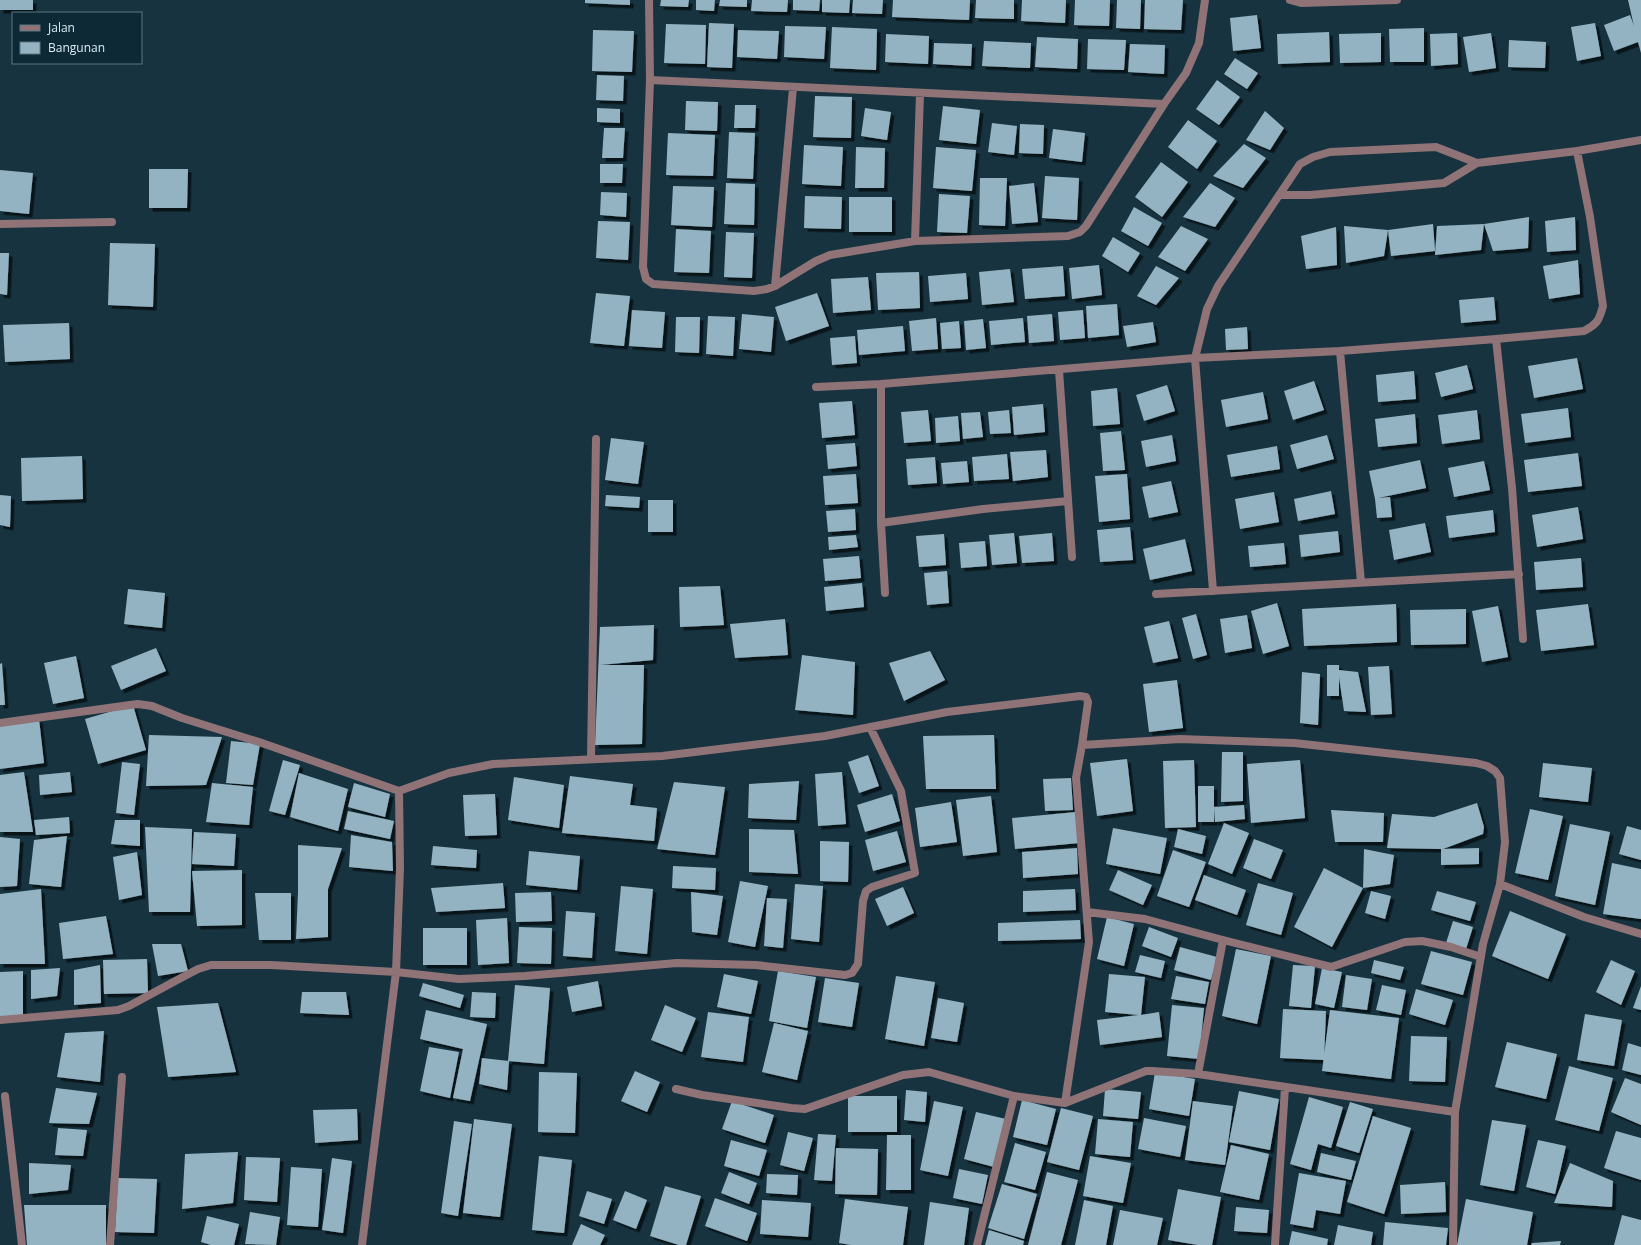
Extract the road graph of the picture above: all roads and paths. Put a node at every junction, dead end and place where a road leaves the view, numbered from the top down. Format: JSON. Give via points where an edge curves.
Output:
{"nodes":[{"id":1,"x":649,"y":0,"type":"edge"},
{"id":2,"x":1205,"y":0,"type":"edge"},
{"id":3,"x":1290,"y":0,"type":"edge"},
{"id":4,"x":1397,"y":0,"type":"edge"},
{"id":5,"x":650,"y":80,"type":"junction"},
{"id":6,"x":793,"y":88,"type":"junction"},
{"id":7,"x":920,"y":94,"type":"junction"},
{"id":8,"x":1164,"y":104,"type":"junction"},
{"id":9,"x":1641,"y":140,"type":"edge"},
{"id":10,"x":1577,"y":151,"type":"junction"},
{"id":11,"x":1477,"y":163,"type":"junction"},
{"id":12,"x":1280,"y":195,"type":"junction"},
{"id":13,"x":112,"y":222,"type":"dead end"},
{"id":14,"x":0,"y":224,"type":"edge"},
{"id":15,"x":915,"y":241,"type":"junction"},
{"id":16,"x":775,"y":286,"type":"junction"},
{"id":17,"x":1496,"y":339,"type":"junction"},
{"id":18,"x":1340,"y":351,"type":"junction"},
{"id":19,"x":1196,"y":358,"type":"junction"},
{"id":20,"x":1059,"y":370,"type":"junction"},
{"id":21,"x":881,"y":384,"type":"junction"},
{"id":22,"x":816,"y":387,"type":"dead end"},
{"id":23,"x":596,"y":439,"type":"dead end"},
{"id":24,"x":1068,"y":501,"type":"junction"},
{"id":25,"x":881,"y":523,"type":"junction"},
{"id":26,"x":1072,"y":557,"type":"dead end"},
{"id":27,"x":1519,"y":574,"type":"junction"},
{"id":28,"x":1361,"y":582,"type":"junction"},
{"id":29,"x":1213,"y":591,"type":"junction"},
{"id":30,"x":886,"y":593,"type":"dead end"},
{"id":31,"x":1156,"y":594,"type":"dead end"},
{"id":32,"x":1523,"y":639,"type":"dead end"},
{"id":33,"x":0,"y":723,"type":"edge"},
{"id":34,"x":870,"y":728,"type":"junction"},
{"id":35,"x":1082,"y":745,"type":"junction"},
{"id":36,"x":591,"y":759,"type":"junction"},
{"id":37,"x":398,"y":791,"type":"junction"},
{"id":38,"x":1500,"y":884,"type":"junction"},
{"id":39,"x":1087,"y":912,"type":"junction"},
{"id":40,"x":1641,"y":934,"type":"edge"},
{"id":41,"x":1223,"y":940,"type":"junction"},
{"id":42,"x":1481,"y":957,"type":"junction"},
{"id":43,"x":396,"y":972,"type":"junction"},
{"id":44,"x":0,"y":1020,"type":"edge"},
{"id":45,"x":1198,"y":1074,"type":"junction"},
{"id":46,"x":122,"y":1077,"type":"dead end"},
{"id":47,"x":1285,"y":1087,"type":"junction"},
{"id":48,"x":676,"y":1089,"type":"dead end"},
{"id":49,"x":5,"y":1096,"type":"dead end"},
{"id":50,"x":1014,"y":1096,"type":"junction"},
{"id":51,"x":1065,"y":1103,"type":"junction"},
{"id":52,"x":1456,"y":1112,"type":"junction"},
{"id":53,"x":22,"y":1245,"type":"edge"},
{"id":54,"x":110,"y":1245,"type":"edge"},
{"id":55,"x":362,"y":1245,"type":"edge"},
{"id":56,"x":977,"y":1245,"type":"edge"},
{"id":57,"x":1274,"y":1245,"type":"edge"},
{"id":58,"x":1453,"y":1245,"type":"edge"}],
"edges":[{"from":1,"to":5,"type":"street"},
{"from":2,"to":8,"type":"street","via":[[1199,43],[1186,73]]},
{"from":3,"to":4,"type":"street"},
{"from":5,"to":6,"type":"street"},
{"from":5,"to":16,"type":"street","via":[[643,267],[646,279],[653,284],[754,291]]},
{"from":6,"to":7,"type":"street"},
{"from":6,"to":16,"type":"street"},
{"from":7,"to":8,"type":"street"},
{"from":7,"to":15,"type":"street"},
{"from":8,"to":15,"type":"street","via":[[1080,232],[1068,236]]},
{"from":9,"to":10,"type":"street"},
{"from":10,"to":11,"type":"street"},
{"from":10,"to":17,"type":"street","via":[[1603,306],[1600,317],[1595,325],[1584,331]]},
{"from":11,"to":12,"type":"street","via":[[1444,183],[1310,195]]},
{"from":11,"to":12,"type":"street","via":[[1436,147],[1330,152],[1300,164]]},
{"from":12,"to":19,"type":"street","via":[[1218,286],[1207,309]]},
{"from":13,"to":14,"type":"street"},
{"from":15,"to":16,"type":"street","via":[[830,255]]},
{"from":17,"to":18,"type":"street"},
{"from":17,"to":27,"type":"street"},
{"from":18,"to":19,"type":"street"},
{"from":18,"to":28,"type":"street"},
{"from":19,"to":20,"type":"street"},
{"from":19,"to":29,"type":"street"},
{"from":20,"to":21,"type":"street"},
{"from":20,"to":24,"type":"street"},
{"from":21,"to":22,"type":"street"},
{"from":21,"to":25,"type":"street"},
{"from":23,"to":36,"type":"street"},
{"from":24,"to":25,"type":"street"},
{"from":24,"to":26,"type":"street"},
{"from":25,"to":30,"type":"street"},
{"from":27,"to":28,"type":"street"},
{"from":27,"to":32,"type":"street"},
{"from":28,"to":29,"type":"street"},
{"from":29,"to":31,"type":"street"},
{"from":33,"to":37,"type":"street","via":[[130,705],[148,705]]},
{"from":34,"to":35,"type":"street","via":[[947,712],[1080,696],[1086,697],[1088,702]]},
{"from":34,"to":36,"type":"street","via":[[662,756]]},
{"from":34,"to":43,"type":"street","via":[[901,791],[915,873],[866,891],[858,964],[852,973],[845,975],[756,965],[677,963],[459,979]]},
{"from":35,"to":38,"type":"street","via":[[1180,739],[1294,743],[1487,766],[1500,778],[1502,791],[1505,842]]},
{"from":35,"to":39,"type":"street","via":[[1076,778]]},
{"from":36,"to":37,"type":"street","via":[[493,764],[468,768]]},
{"from":37,"to":43,"type":"street","via":[[400,868]]},
{"from":38,"to":40,"type":"street","via":[[1584,917]]},
{"from":38,"to":42,"type":"street"},
{"from":39,"to":41,"type":"street","via":[[1144,919]]},
{"from":39,"to":51,"type":"street","via":[[1089,942]]},
{"from":41,"to":42,"type":"street","via":[[1331,967],[1405,942],[1422,941]]},
{"from":41,"to":45,"type":"street"},
{"from":42,"to":52,"type":"street"},
{"from":43,"to":44,"type":"street","via":[[271,964],[211,965],[198,969],[118,1010]]},
{"from":43,"to":55,"type":"street"},
{"from":45,"to":47,"type":"street"},
{"from":45,"to":51,"type":"street","via":[[1146,1071]]},
{"from":46,"to":54,"type":"street"},
{"from":47,"to":52,"type":"street"},
{"from":47,"to":57,"type":"street"},
{"from":48,"to":50,"type":"street","via":[[805,1109],[903,1075],[929,1072]]},
{"from":49,"to":53,"type":"street"},
{"from":50,"to":51,"type":"street"},
{"from":50,"to":56,"type":"street"},
{"from":52,"to":58,"type":"street"}]}
